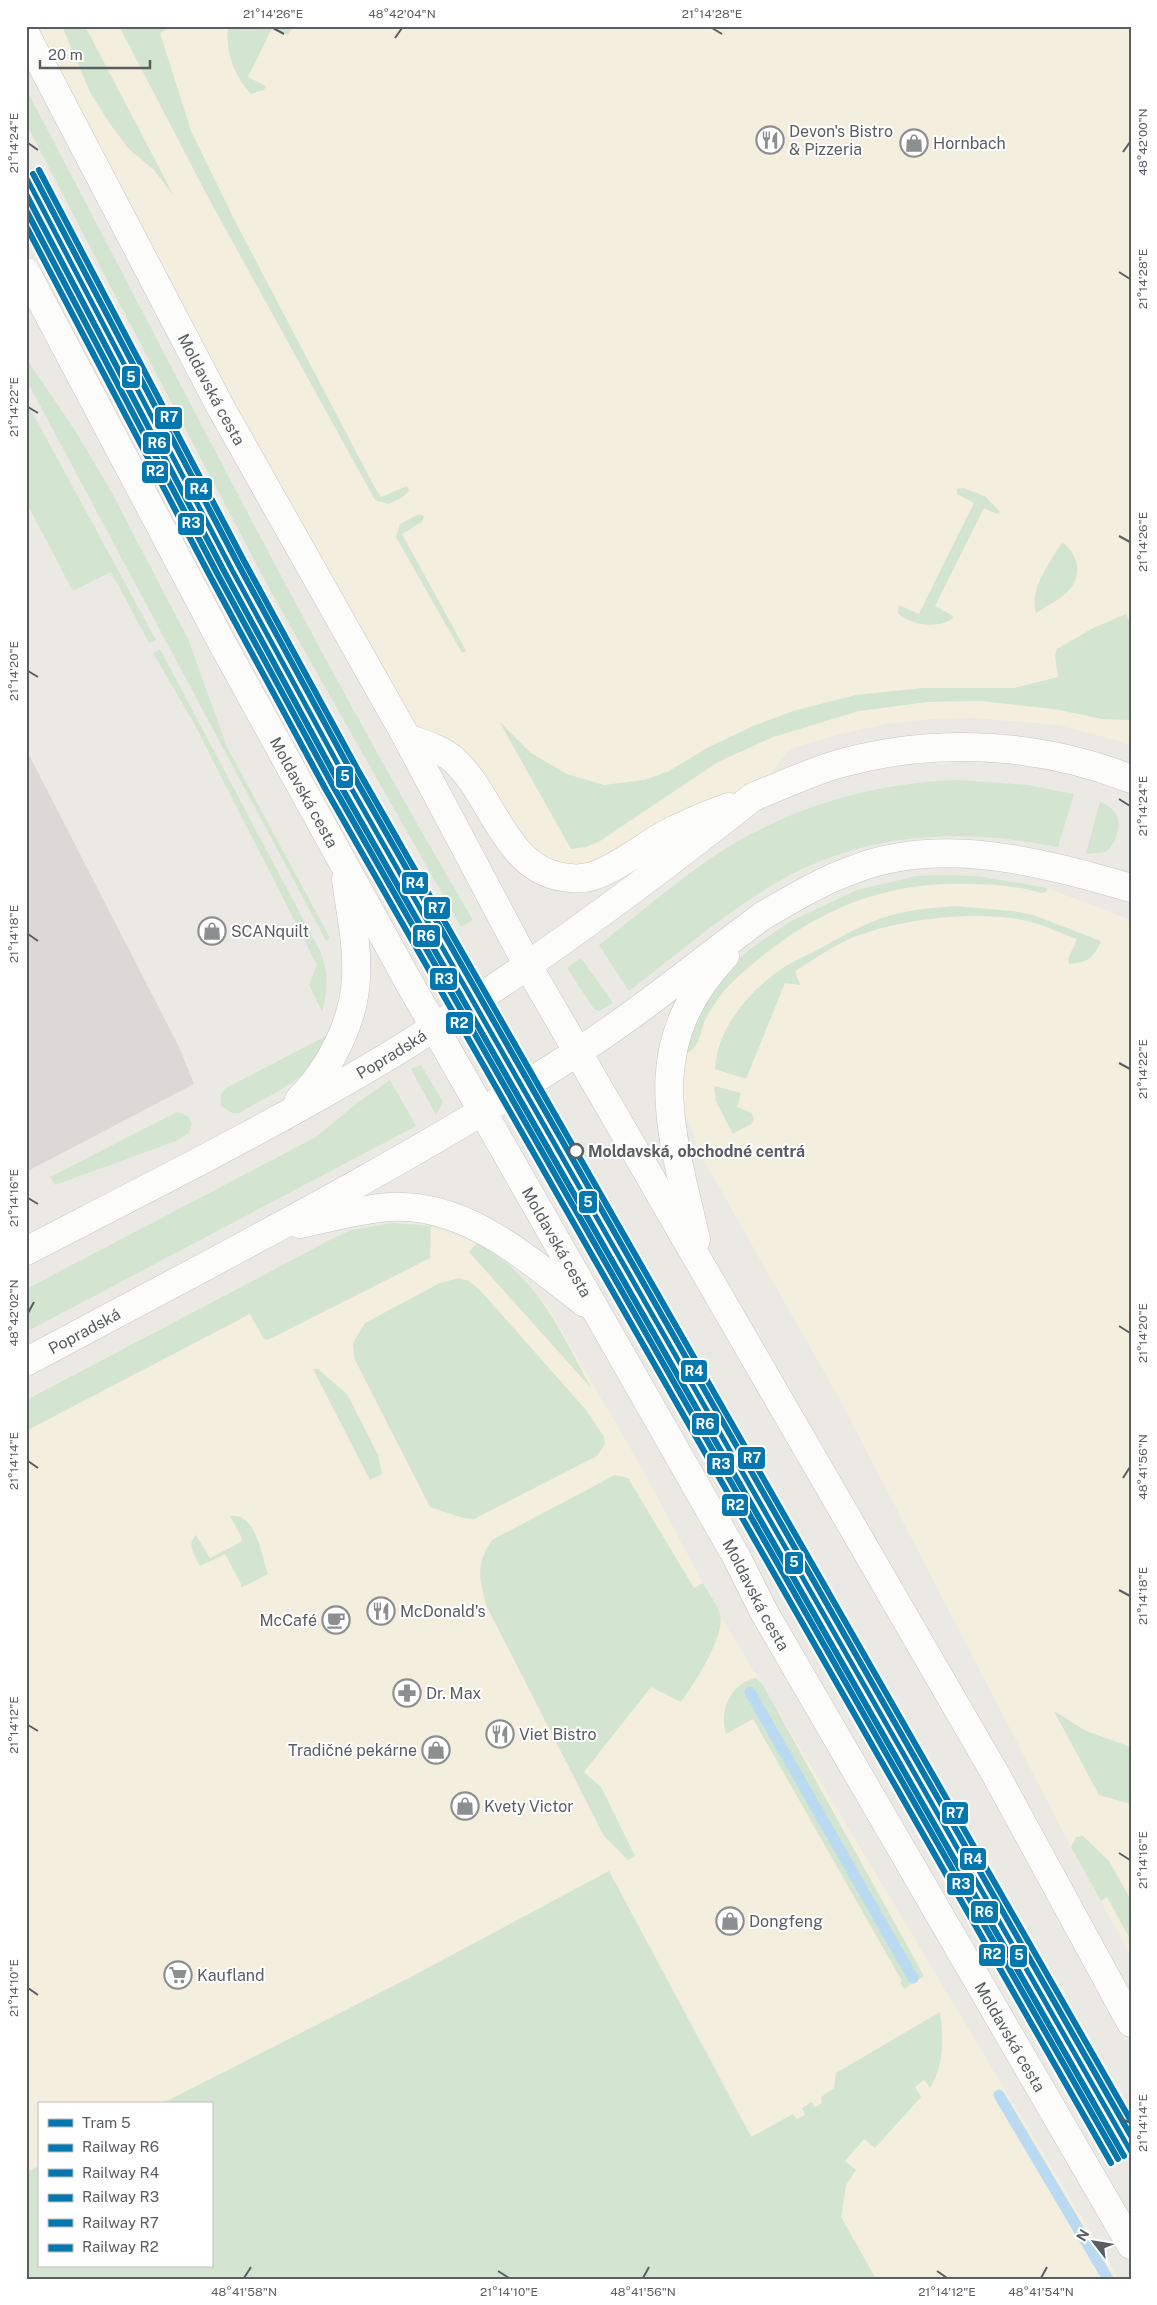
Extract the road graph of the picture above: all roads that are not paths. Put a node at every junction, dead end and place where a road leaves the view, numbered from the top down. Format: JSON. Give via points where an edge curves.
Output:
{"nodes":[{"id":1,"x":26,"y":35,"type":"edge"},
{"id":2,"x":26,"y":272,"type":"edge"},
{"id":3,"x":407,"y":738,"type":"junction"},
{"id":4,"x":1131,"y":779,"type":"edge"},
{"id":5,"x":754,"y":797,"type":"junction"},
{"id":6,"x":344,"y":862,"type":"junction"},
{"id":7,"x":1131,"y":888,"type":"edge"},
{"id":8,"x":764,"y":915,"type":"junction"},
{"id":9,"x":528,"y":966,"type":"junction"},
{"id":10,"x":434,"y":1026,"type":"junction"},
{"id":11,"x":579,"y":1052,"type":"junction"},
{"id":12,"x":482,"y":1112,"type":"junction"},
{"id":13,"x":277,"y":1121,"type":"junction"},
{"id":14,"x":274,"y":1229,"type":"junction"},
{"id":15,"x":26,"y":1251,"type":"edge"},
{"id":16,"x":703,"y":1268,"type":"junction"},
{"id":17,"x":594,"y":1310,"type":"junction"},
{"id":18,"x":26,"y":1362,"type":"edge"},
{"id":19,"x":1131,"y":2023,"type":"edge"},
{"id":20,"x":1131,"y":2245,"type":"edge"}],
"edges":[{"from":1,"to":3,"type":"street","name":"Moldavská cesta","via":[[221,408]]},
{"from":2,"to":6,"type":"street","name":"Moldavská cesta","via":[[222,642]]},
{"from":3,"to":5,"type":"street","via":[[437,749],[454,760],[472,781],[519,852],[537,870],[554,876],[592,876],[694,820]]},
{"from":3,"to":9,"type":"street","name":"Moldavská cesta"},
{"from":4,"to":5,"type":"street","via":[[1097,766],[1049,755],[982,747],[936,747],[840,763]]},
{"from":5,"to":9,"type":"street","name":"Popradská"},
{"from":6,"to":10,"type":"street","name":"Moldavská cesta"},
{"from":6,"to":13,"type":"street","name":"Moldavská cesta","via":[[355,948],[356,979],[349,1014],[326,1069]]},
{"from":7,"to":8,"type":"street","via":[[1027,862],[966,854],[913,856],[857,868]]},
{"from":8,"to":11,"type":"street","name":"Popradská"},
{"from":8,"to":16,"type":"street","name":"Moldavská cesta","via":[[714,967],[702,985],[681,1020],[669,1062],[672,1119],[681,1174]]},
{"from":9,"to":10,"type":"street","name":"Popradská"},
{"from":9,"to":11,"type":"street","name":"Moldavská cesta"},
{"from":10,"to":12,"type":"street","name":"Moldavská cesta"},
{"from":10,"to":13,"type":"street","name":"Popradská"},
{"from":11,"to":12,"type":"street","name":"Popradská"},
{"from":11,"to":16,"type":"street","name":"Moldavská cesta"},
{"from":12,"to":14,"type":"street","name":"Popradská"},
{"from":12,"to":17,"type":"street","name":"Moldavská cesta"},
{"from":13,"to":15,"type":"street","name":"Popradská"},
{"from":14,"to":17,"type":"street","name":"Popradská","via":[[390,1207],[418,1208],[444,1214],[490,1234]]},
{"from":14,"to":18,"type":"street","name":"Popradská"},
{"from":16,"to":19,"type":"street","name":"Moldavská cesta","via":[[996,1775]]},
{"from":17,"to":20,"type":"street","name":"Moldavská cesta","via":[[737,1558],[764,1612]]}]}
